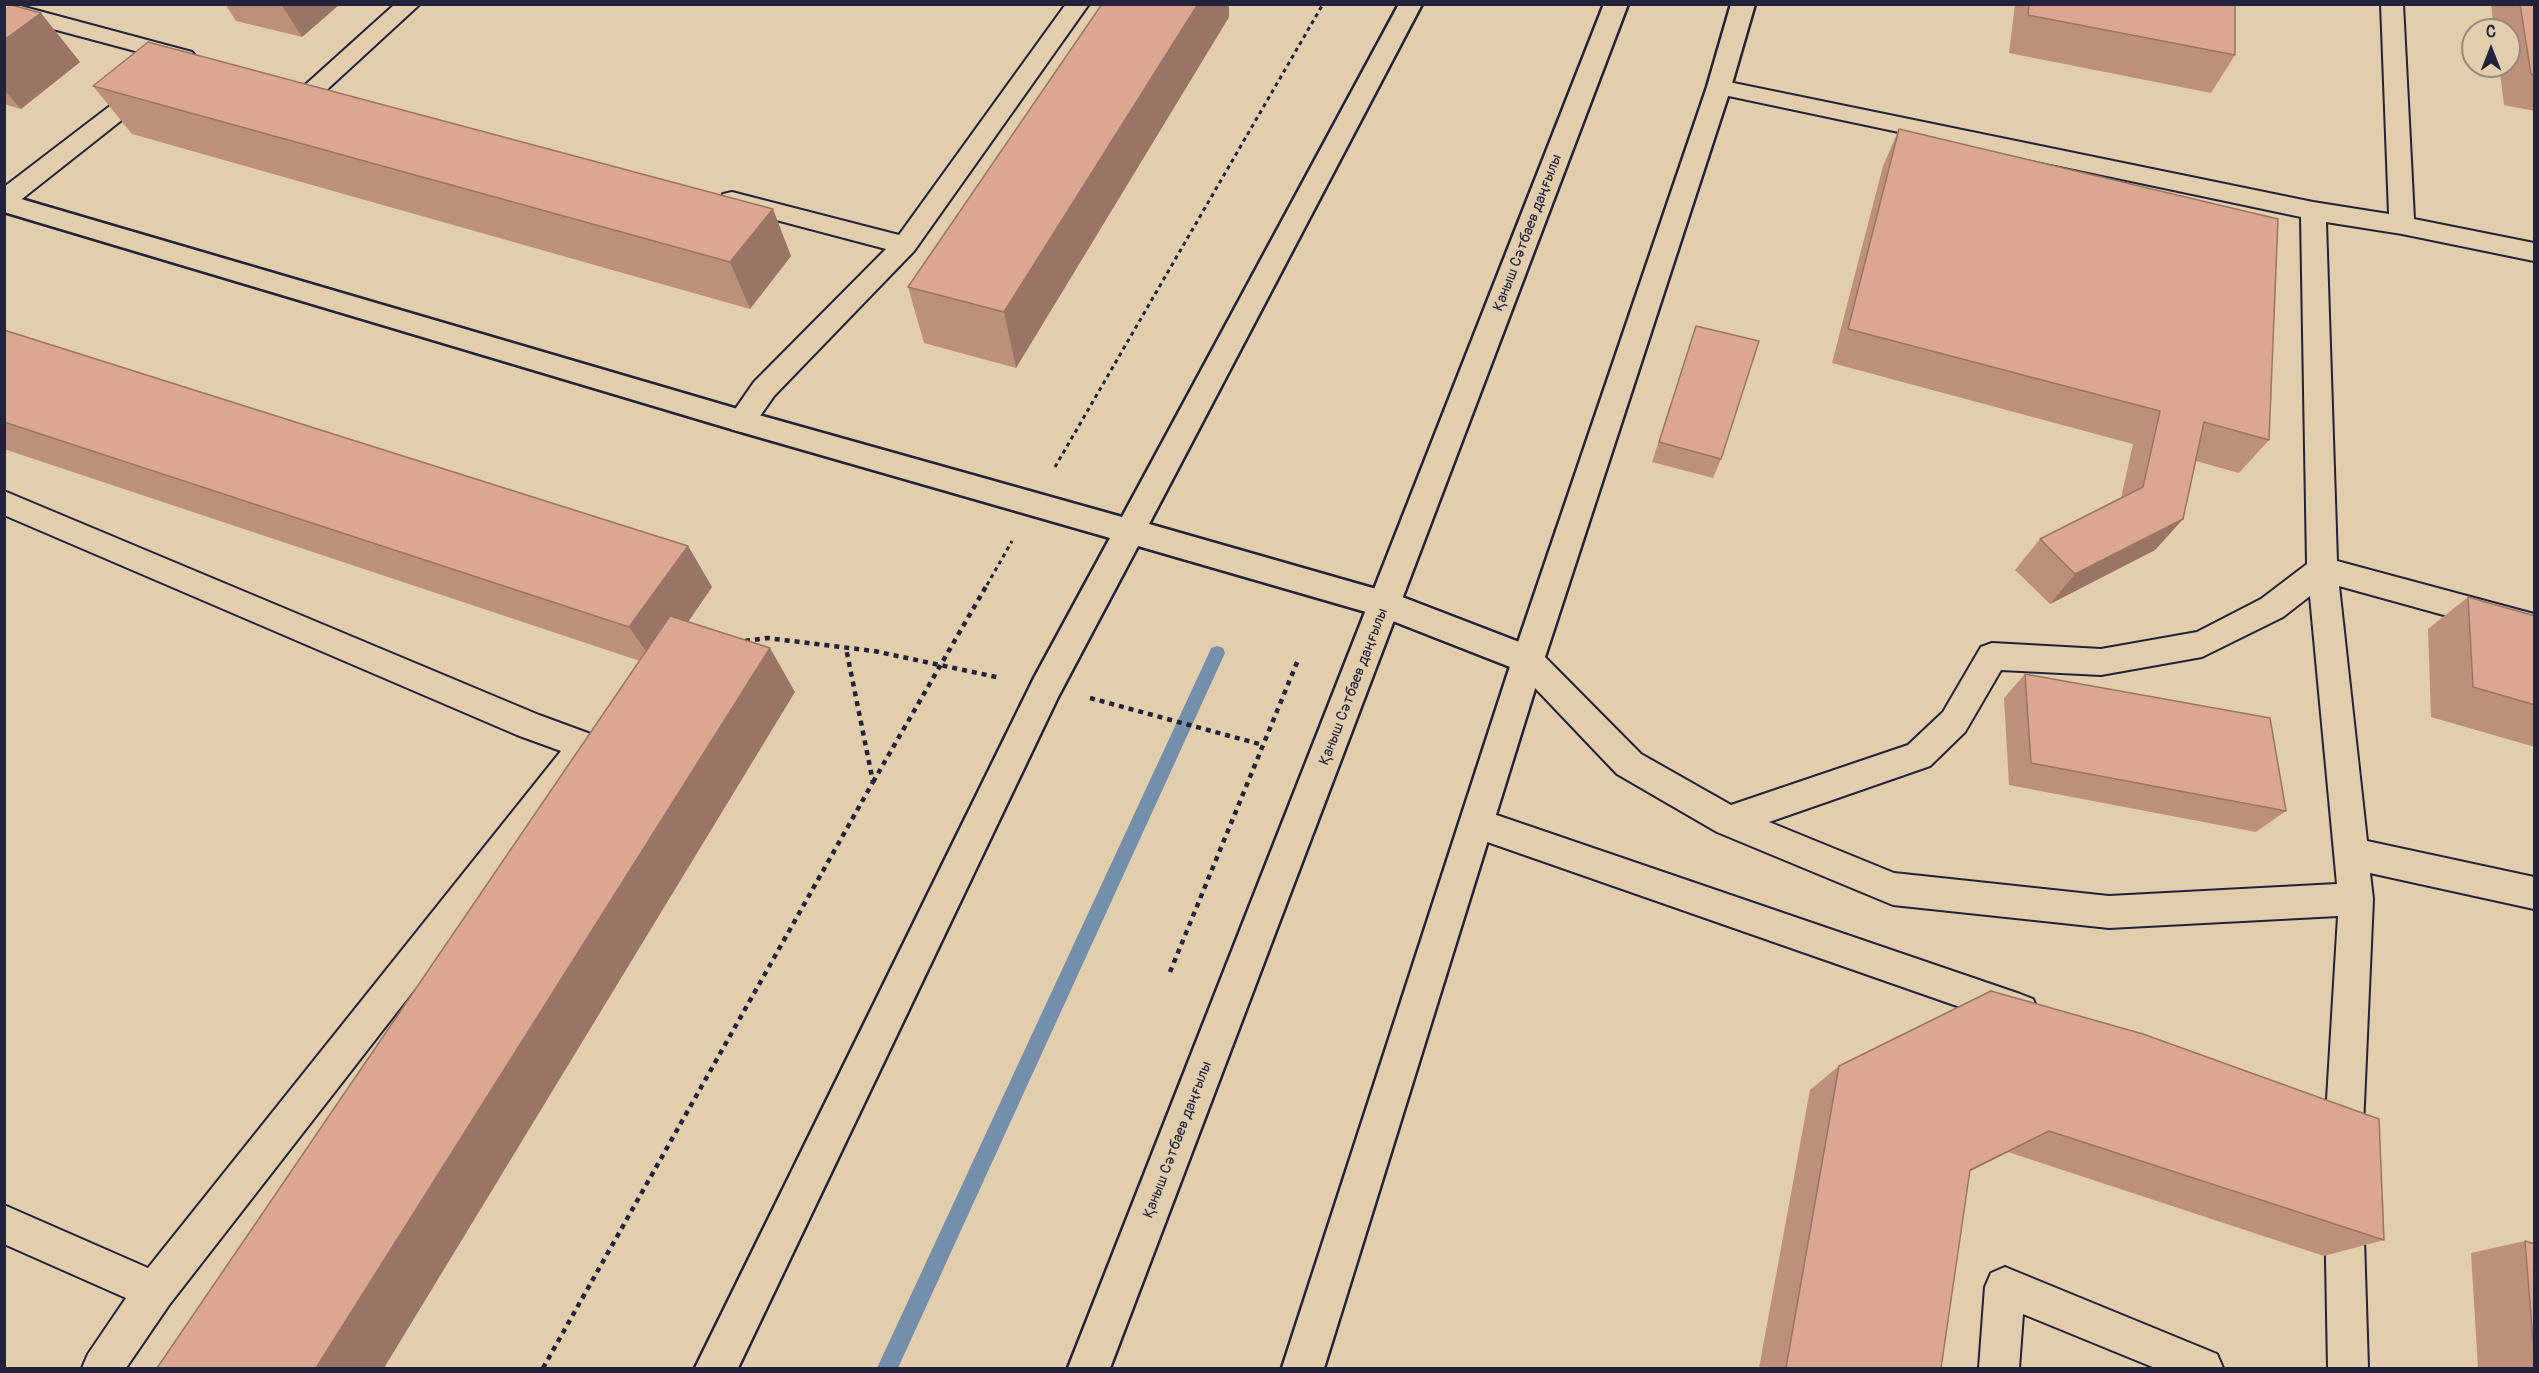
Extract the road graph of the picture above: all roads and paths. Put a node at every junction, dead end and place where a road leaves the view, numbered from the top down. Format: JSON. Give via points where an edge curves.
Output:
{"nodes":[{"id":1,"x":409,"y":4,"type":"edge"},
{"id":2,"x":1078,"y":4,"type":"edge"},
{"id":3,"x":1323,"y":4,"type":"edge"},
{"id":4,"x":1411,"y":4,"type":"edge"},
{"id":5,"x":1616,"y":4,"type":"edge"},
{"id":6,"x":1743,"y":4,"type":"edge"},
{"id":7,"x":2392,"y":4,"type":"edge"},
{"id":8,"x":4,"y":9,"type":"edge"},
{"id":9,"x":1719,"y":87,"type":"junction"},
{"id":10,"x":312,"y":91,"type":"edge"},
{"id":11,"x":711,"y":195,"type":"edge"},
{"id":12,"x":4,"y":201,"type":"edge"},
{"id":13,"x":2313,"y":211,"type":"junction"},
{"id":14,"x":2402,"y":225,"type":"junction"},
{"id":15,"x":905,"y":245,"type":"junction"},
{"id":16,"x":2535,"y":252,"type":"edge"},
{"id":17,"x":741,"y":421,"type":"junction"},
{"id":18,"x":1053,"y":471,"type":"dead end"},
{"id":19,"x":4,"y":502,"type":"edge"},
{"id":20,"x":1128,"y":530,"type":"junction"},
{"id":21,"x":1017,"y":533,"type":"dead end"},
{"id":22,"x":2322,"y":569,"type":"junction"},
{"id":23,"x":1386,"y":604,"type":"junction"},
{"id":24,"x":2535,"y":627,"type":"edge"},
{"id":25,"x":744,"y":641,"type":"edge"},
{"id":26,"x":846,"y":648,"type":"junction"},
{"id":27,"x":1298,"y":660,"type":"dead end"},
{"id":28,"x":1528,"y":660,"type":"junction"},
{"id":29,"x":1051,"y":688,"type":"junction"},
{"id":30,"x":1263,"y":745,"type":"junction"},
{"id":31,"x":873,"y":782,"type":"junction"},
{"id":32,"x":1729,"y":821,"type":"junction"},
{"id":33,"x":1476,"y":823,"type":"junction"},
{"id":34,"x":2350,"y":853,"type":"junction"},
{"id":35,"x":2535,"y":893,"type":"edge"},
{"id":36,"x":2356,"y":899,"type":"junction"},
{"id":37,"x":1170,"y":972,"type":"dead end"},
{"id":38,"x":2046,"y":1020,"type":"edge"},
{"id":39,"x":4,"y":1224,"type":"edge"},
{"id":40,"x":155,"y":1291,"type":"junction"},
{"id":41,"x":102,"y":1368,"type":"edge"},
{"id":42,"x":543,"y":1368,"type":"edge"},
{"id":43,"x":717,"y":1368,"type":"edge"},
{"id":44,"x":1089,"y":1368,"type":"edge"},
{"id":45,"x":1303,"y":1368,"type":"edge"},
{"id":46,"x":1999,"y":1368,"type":"edge"},
{"id":47,"x":2203,"y":1368,"type":"edge"},
{"id":48,"x":2348,"y":1368,"type":"edge"}],
"edges":[{"from":1,"to":10,"type":"lane"},
{"from":2,"to":15,"type":"lane"},
{"from":3,"to":18,"type":"path"},
{"from":4,"to":20,"type":"street"},
{"from":5,"to":23,"type":"street","name":"Қаныш Сәтбаев даңғылы"},
{"from":6,"to":9,"type":"street"},
{"from":7,"to":14,"type":"lane"},
{"from":8,"to":12,"type":"lane","via":[[197,61]]},
{"from":9,"to":13,"type":"lane"},
{"from":9,"to":28,"type":"street"},
{"from":11,"to":15,"type":"lane"},
{"from":12,"to":17,"type":"street"},
{"from":13,"to":14,"type":"lane"},
{"from":13,"to":22,"type":"lane"},
{"from":14,"to":16,"type":"lane"},
{"from":15,"to":17,"type":"lane","via":[[764,389]]},
{"from":17,"to":20,"type":"street"},
{"from":19,"to":40,"type":"lane","via":[[585,746]]},
{"from":20,"to":23,"type":"street"},
{"from":20,"to":29,"type":"street"},
{"from":21,"to":31,"type":"path"},
{"from":22,"to":24,"type":"lane"},
{"from":22,"to":32,"type":"lane","via":[[2272,608],[2202,644],[2101,662],[1992,656],[1954,722],[1919,756]]},
{"from":22,"to":34,"type":"lane"},
{"from":23,"to":28,"type":"street"},
{"from":23,"to":44,"type":"street","name":"Қаныш Сәтбаев даңғылы"},
{"from":25,"to":26,"type":"path","via":[[767,638]]},
{"from":26,"to":29,"type":"path"},
{"from":26,"to":31,"type":"path"},
{"from":27,"to":30,"type":"path"},
{"from":28,"to":32,"type":"lane","via":[[1629,764]]},
{"from":28,"to":33,"type":"street"},
{"from":29,"to":30,"type":"path"},
{"from":29,"to":43,"type":"street"},
{"from":30,"to":37,"type":"path"},
{"from":31,"to":42,"type":"path"},
{"from":32,"to":36,"type":"lane","via":[[1893,889],[2109,912]]},
{"from":33,"to":38,"type":"lane"},
{"from":33,"to":45,"type":"street"},
{"from":34,"to":35,"type":"lane"},
{"from":34,"to":36,"type":"lane"},
{"from":36,"to":48,"type":"lane","via":[[2326,1122]]},
{"from":39,"to":40,"type":"lane"},
{"from":40,"to":41,"type":"lane"},
{"from":46,"to":47,"type":"lane","via":[[2005,1287]]}]}
